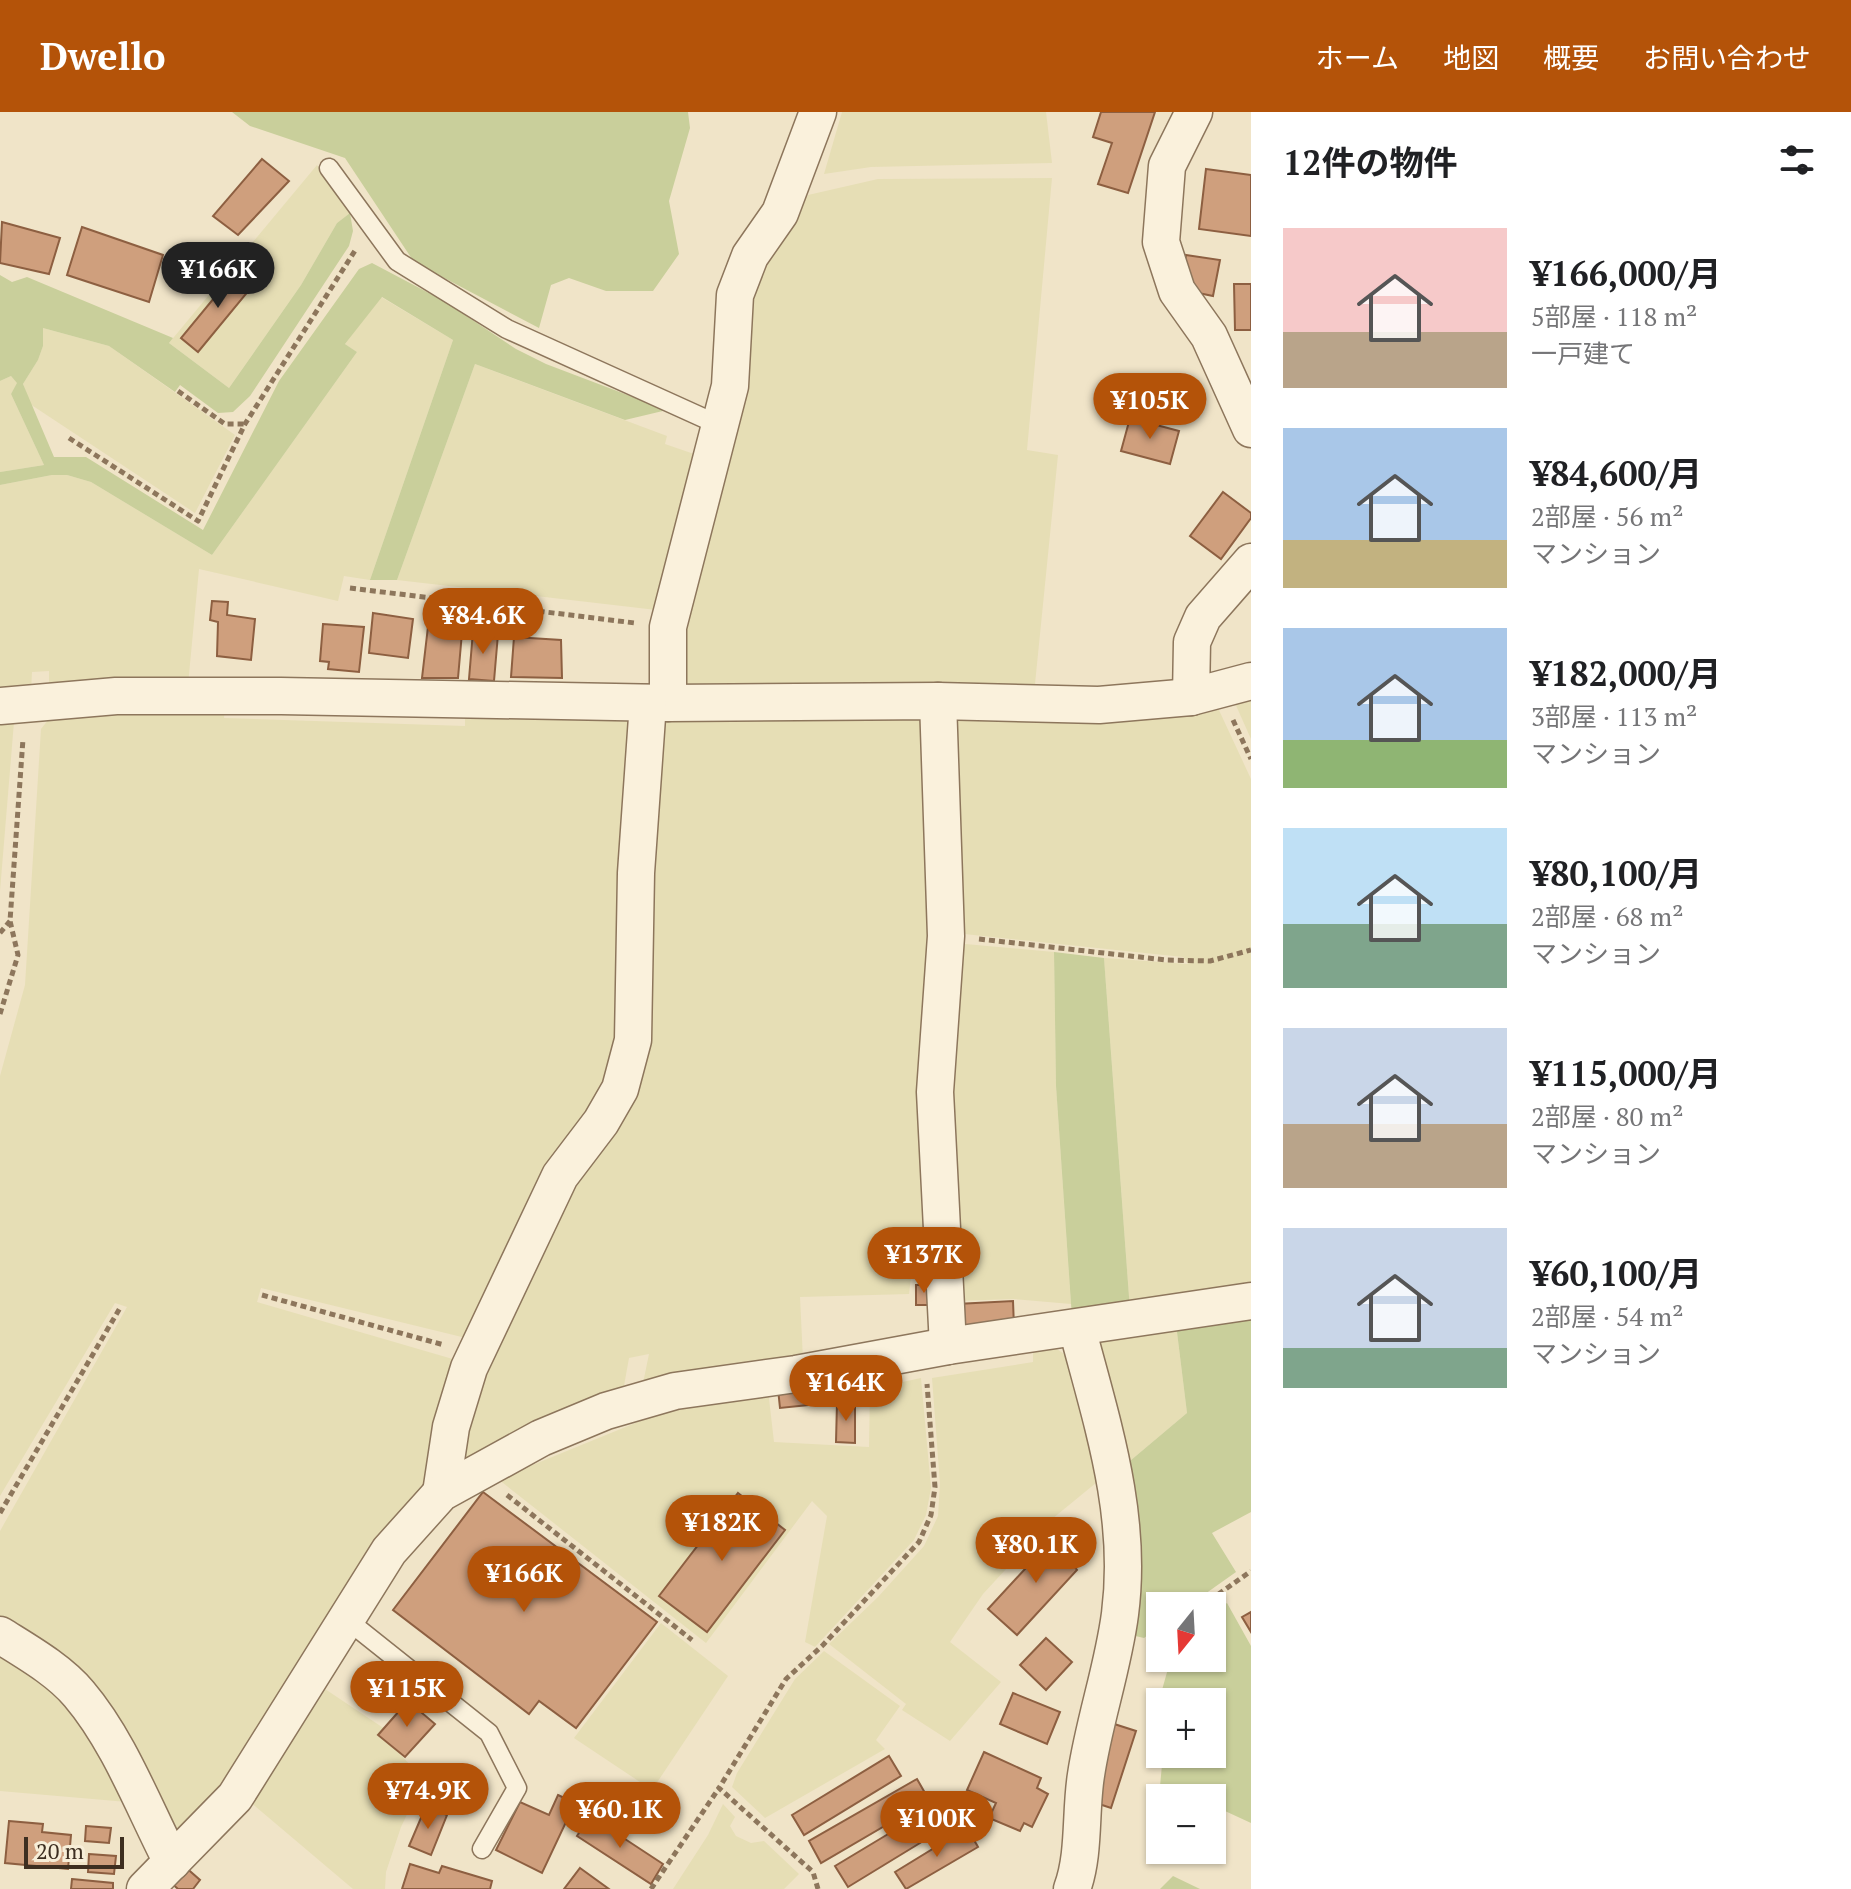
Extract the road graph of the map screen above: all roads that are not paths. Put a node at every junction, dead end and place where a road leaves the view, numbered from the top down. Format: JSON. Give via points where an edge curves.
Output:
{"nodes":[{"id":1,"x":818,"y":112,"type":"edge"},
{"id":2,"x":1194,"y":112,"type":"edge"},
{"id":3,"x":329,"y":168,"type":"dead end"},
{"id":4,"x":719,"y":425,"type":"junction"},
{"id":5,"x":1251,"y":429,"type":"edge"},
{"id":6,"x":1251,"y":562,"type":"edge"},
{"id":7,"x":1251,"y":681,"type":"edge"},
{"id":8,"x":1191,"y":697,"type":"junction"},
{"id":9,"x":938,"y":701,"type":"junction"},
{"id":10,"x":658,"y":703,"type":"junction"},
{"id":11,"x":13,"y":704,"type":"edge"},
{"id":12,"x":1251,"y":1301,"type":"edge"},
{"id":13,"x":1077,"y":1328,"type":"junction"},
{"id":14,"x":937,"y":1359,"type":"junction"},
{"id":15,"x":441,"y":1493,"type":"junction"},
{"id":16,"x":346,"y":1619,"type":"junction"},
{"id":17,"x":0,"y":1635,"type":"edge"},
{"id":18,"x":482,"y":1849,"type":"dead end"},
{"id":19,"x":155,"y":1881,"type":"edge"},
{"id":20,"x":1072,"y":1889,"type":"edge"}],
"edges":[{"from":1,"to":4,"type":"street","via":[[780,213],[750,256],[735,295],[730,386]]},
{"from":2,"to":5,"type":"street","via":[[1167,166],[1161,242],[1177,291],[1209,336]]},
{"from":3,"to":4,"type":"lane","via":[[397,261],[507,329]]},
{"from":4,"to":10,"type":"street","via":[[668,627]]},
{"from":6,"to":8,"type":"street","via":[[1203,617],[1192,642]]},
{"from":7,"to":8,"type":"street"},
{"from":8,"to":9,"type":"street","via":[[1099,705]]},
{"from":9,"to":10,"type":"street"},
{"from":9,"to":14,"type":"street","via":[[946,936],[935,1092]]},
{"from":10,"to":11,"type":"street","via":[[116,696]]},
{"from":10,"to":15,"type":"street","via":[[636,873],[633,1040],[620,1089],[560,1176],[469,1368],[451,1427]]},
{"from":12,"to":13,"type":"street"},
{"from":13,"to":14,"type":"street"},
{"from":13,"to":20,"type":"street","via":[[1114,1469],[1123,1573],[1120,1616],[1086,1773]]},
{"from":14,"to":15,"type":"street","via":[[675,1391],[554,1432]]},
{"from":15,"to":16,"type":"street","via":[[389,1551]]},
{"from":16,"to":18,"type":"lane","via":[[489,1733],[517,1788]]},
{"from":16,"to":19,"type":"street","via":[[235,1797]]},
{"from":17,"to":19,"type":"street","via":[[78,1692],[105,1730]]}]}
